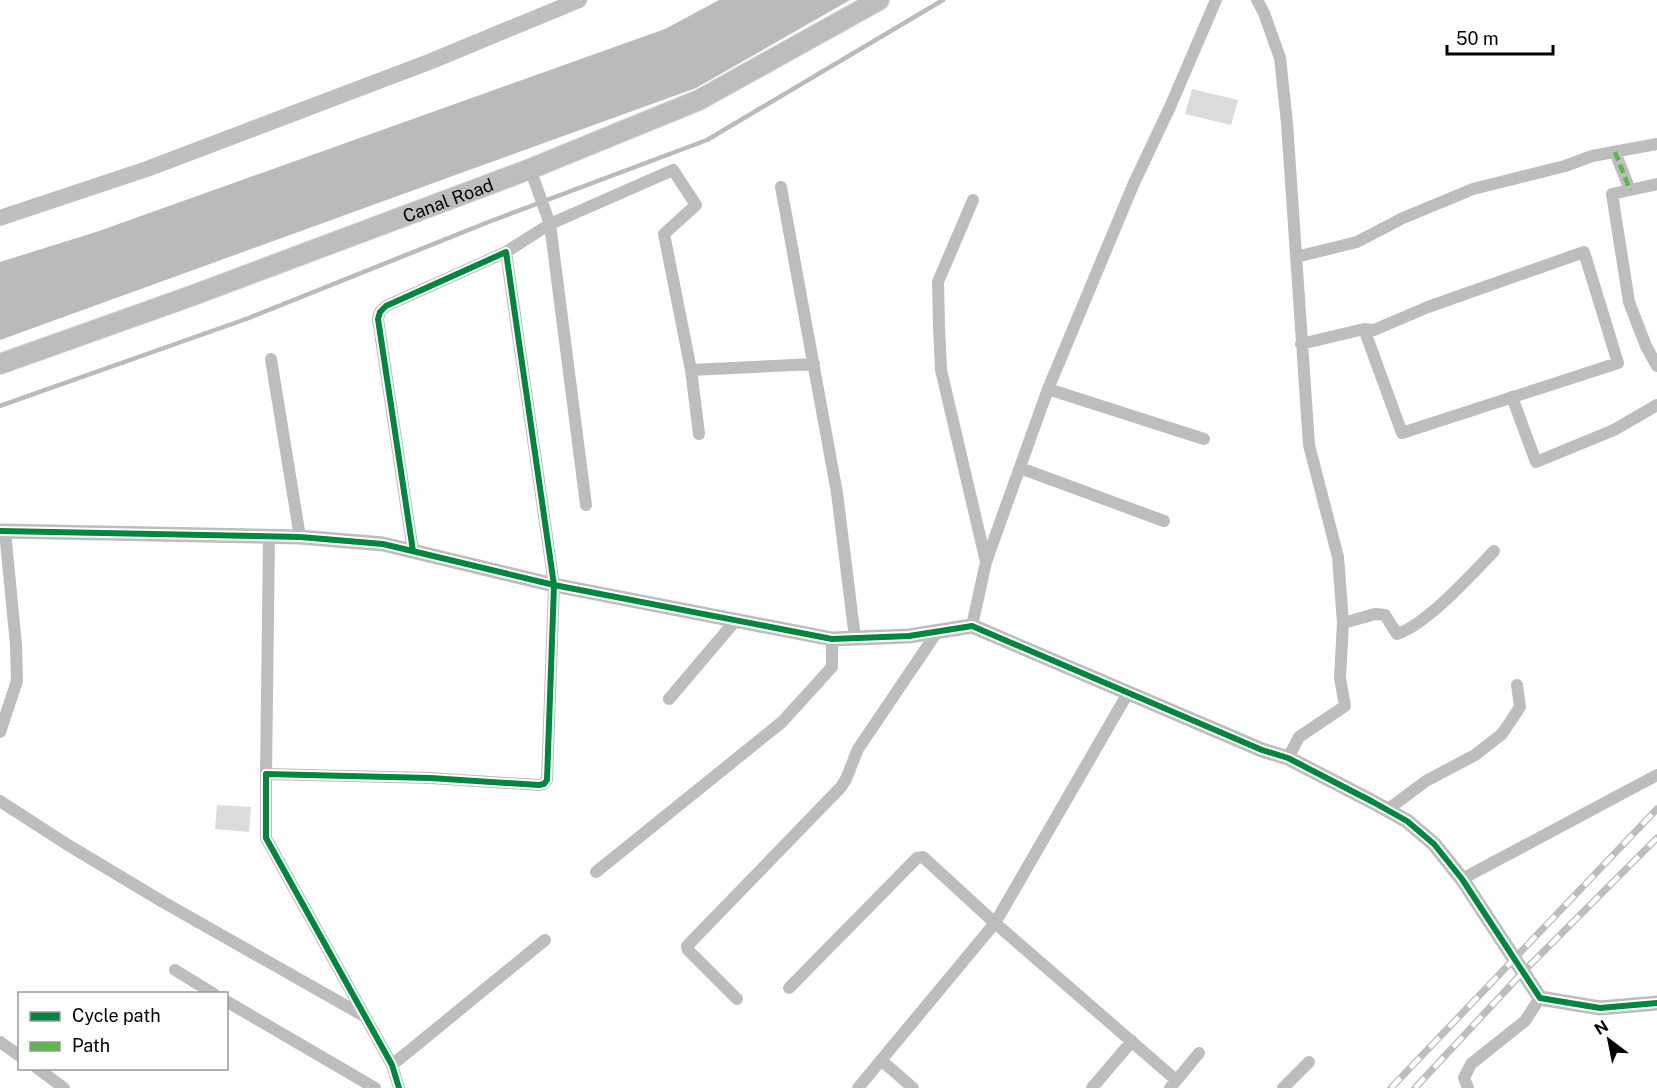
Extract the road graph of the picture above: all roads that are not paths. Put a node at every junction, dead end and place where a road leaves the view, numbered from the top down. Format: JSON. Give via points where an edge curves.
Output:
{"nodes":[{"id":1,"x":579,"y":0,"type":"edge"},
{"id":2,"x":879,"y":0,"type":"edge"},
{"id":3,"x":1216,"y":0,"type":"edge"},
{"id":4,"x":1257,"y":0,"type":"edge"},
{"id":5,"x":1657,"y":144,"type":"edge"},
{"id":6,"x":1615,"y":152,"type":"junction"},
{"id":7,"x":530,"y":169,"type":"junction"},
{"id":8,"x":1657,"y":184,"type":"edge"},
{"id":9,"x":782,"y":187,"type":"dead end"},
{"id":10,"x":1630,"y":190,"type":"junction"},
{"id":11,"x":973,"y":200,"type":"dead end"},
{"id":12,"x":0,"y":218,"type":"edge"},
{"id":13,"x":550,"y":225,"type":"junction"},
{"id":14,"x":506,"y":252,"type":"junction"},
{"id":15,"x":1296,"y":257,"type":"junction"},
{"id":16,"x":1364,"y":329,"type":"junction"},
{"id":17,"x":1301,"y":344,"type":"junction"},
{"id":18,"x":271,"y":358,"type":"dead end"},
{"id":19,"x":0,"y":364,"type":"edge"},
{"id":20,"x":814,"y":364,"type":"junction"},
{"id":21,"x":1657,"y":366,"type":"edge"},
{"id":22,"x":691,"y":370,"type":"junction"},
{"id":23,"x":1048,"y":389,"type":"junction"},
{"id":24,"x":1512,"y":397,"type":"junction"},
{"id":25,"x":1657,"y":405,"type":"edge"},
{"id":26,"x":699,"y":434,"type":"dead end"},
{"id":27,"x":1204,"y":439,"type":"dead end"},
{"id":28,"x":1020,"y":468,"type":"junction"},
{"id":29,"x":586,"y":506,"type":"dead end"},
{"id":30,"x":1164,"y":521,"type":"dead end"},
{"id":31,"x":3,"y":531,"type":"edge"},
{"id":32,"x":269,"y":537,"type":"junction"},
{"id":33,"x":300,"y":537,"type":"junction"},
{"id":34,"x":413,"y":551,"type":"junction"},
{"id":35,"x":1494,"y":551,"type":"dead end"},
{"id":36,"x":986,"y":562,"type":"junction"},
{"id":37,"x":554,"y":585,"type":"junction"},
{"id":38,"x":736,"y":620,"type":"junction"},
{"id":39,"x":1343,"y":624,"type":"junction"},
{"id":40,"x":972,"y":626,"type":"junction"},
{"id":41,"x":937,"y":632,"type":"junction"},
{"id":42,"x":855,"y":638,"type":"junction"},
{"id":43,"x":832,"y":639,"type":"junction"},
{"id":44,"x":1517,"y":685,"type":"dead end"},
{"id":45,"x":1128,"y":693,"type":"junction"},
{"id":46,"x":669,"y":699,"type":"dead end"},
{"id":47,"x":0,"y":732,"type":"edge"},
{"id":48,"x":1288,"y":758,"type":"junction"},
{"id":49,"x":266,"y":774,"type":"junction"},
{"id":50,"x":1657,"y":775,"type":"edge"},
{"id":51,"x":0,"y":801,"type":"edge"},
{"id":52,"x":1387,"y":810,"type":"junction"},
{"id":53,"x":596,"y":872,"type":"dead end"},
{"id":54,"x":1462,"y":879,"type":"junction"},
{"id":55,"x":995,"y":923,"type":"junction"},
{"id":56,"x":545,"y":940,"type":"dead end"},
{"id":57,"x":175,"y":970,"type":"dead end"},
{"id":58,"x":789,"y":988,"type":"dead end"},
{"id":59,"x":212,"y":992,"type":"edge"},
{"id":60,"x":1540,"y":998,"type":"junction"},
{"id":61,"x":737,"y":999,"type":"dead end"},
{"id":62,"x":228,"y":1002,"type":"edge"},
{"id":63,"x":1657,"y":1003,"type":"edge"},
{"id":64,"x":365,"y":1017,"type":"junction"},
{"id":65,"x":1132,"y":1041,"type":"junction"},
{"id":66,"x":0,"y":1042,"type":"edge"},
{"id":67,"x":1199,"y":1053,"type":"dead end"},
{"id":68,"x":18,"y":1055,"type":"edge"},
{"id":69,"x":881,"y":1060,"type":"junction"},
{"id":70,"x":1309,"y":1062,"type":"dead end"},
{"id":71,"x":392,"y":1065,"type":"junction"},
{"id":72,"x":40,"y":1070,"type":"edge"},
{"id":73,"x":1173,"y":1084,"type":"edge"},
{"id":74,"x":366,"y":1086,"type":"edge"},
{"id":75,"x":64,"y":1088,"type":"edge"},
{"id":76,"x":399,"y":1088,"type":"edge"},
{"id":77,"x":858,"y":1088,"type":"edge"},
{"id":78,"x":913,"y":1088,"type":"edge"},
{"id":79,"x":1092,"y":1088,"type":"edge"},
{"id":80,"x":1283,"y":1088,"type":"edge"},
{"id":81,"x":1468,"y":1088,"type":"edge"}],
"edges":[{"from":1,"to":12,"type":"main road","via":[[429,62],[147,169]]},
{"from":2,"to":7,"type":"main road","name":"Canal Road","via":[[699,100]]},
{"from":3,"to":23,"type":"street"},
{"from":4,"to":15,"type":"street","via":[[1280,58]]},
{"from":5,"to":6,"type":"street"},
{"from":6,"to":10,"type":"street"},
{"from":6,"to":15,"type":"street","via":[[1473,189],[1357,242]]},
{"from":7,"to":13,"type":"street"},
{"from":7,"to":19,"type":"main road","name":"Canal Road"},
{"from":8,"to":10,"type":"street"},
{"from":9,"to":20,"type":"street"},
{"from":10,"to":21,"type":"street","via":[[1612,194],[1629,302]]},
{"from":11,"to":36,"type":"street","via":[[938,282],[939,326],[941,370]]},
{"from":13,"to":14,"type":"street"},
{"from":13,"to":22,"type":"street","via":[[673,170],[696,205],[664,234]]},
{"from":13,"to":29,"type":"street"},
{"from":14,"to":34,"type":"street","via":[[380,312]]},
{"from":14,"to":37,"type":"street"},
{"from":15,"to":17,"type":"street"},
{"from":16,"to":17,"type":"street"},
{"from":16,"to":24,"type":"street","via":[[1402,433]]},
{"from":16,"to":24,"type":"street","via":[[1374,330],[1584,252],[1618,363]]},
{"from":17,"to":39,"type":"street","via":[[1309,445],[1338,557]]},
{"from":18,"to":33,"type":"street"},
{"from":20,"to":22,"type":"street"},
{"from":20,"to":42,"type":"street","via":[[837,493]]},
{"from":22,"to":26,"type":"street"},
{"from":23,"to":27,"type":"street"},
{"from":23,"to":28,"type":"street"},
{"from":24,"to":25,"type":"street","via":[[1536,462],[1614,430]]},
{"from":28,"to":30,"type":"street"},
{"from":28,"to":36,"type":"street"},
{"from":31,"to":32,"type":"street"},
{"from":31,"to":47,"type":"street","via":[[17,681]]},
{"from":32,"to":33,"type":"street"},
{"from":32,"to":49,"type":"street"},
{"from":33,"to":34,"type":"street","via":[[383,544]]},
{"from":34,"to":37,"type":"street"},
{"from":35,"to":39,"type":"street","via":[[1446,600],[1406,631],[1397,634],[1385,615],[1375,614]]},
{"from":36,"to":40,"type":"street"},
{"from":37,"to":38,"type":"street"},
{"from":37,"to":49,"type":"street","via":[[544,784]]},
{"from":38,"to":43,"type":"street"},
{"from":38,"to":46,"type":"street"},
{"from":39,"to":48,"type":"street","via":[[1340,678],[1346,706],[1299,737]]},
{"from":40,"to":41,"type":"street"},
{"from":40,"to":45,"type":"street"},
{"from":41,"to":42,"type":"street"},
{"from":41,"to":61,"type":"street","via":[[858,749],[841,787],[687,946]]},
{"from":42,"to":43,"type":"street"},
{"from":43,"to":53,"type":"street","via":[[832,667],[782,722]]},
{"from":44,"to":52,"type":"street","via":[[1520,707],[1502,734]]},
{"from":45,"to":48,"type":"street"},
{"from":45,"to":55,"type":"street"},
{"from":48,"to":52,"type":"street"},
{"from":49,"to":64,"type":"street","via":[[266,838]]},
{"from":50,"to":54,"type":"street"},
{"from":51,"to":64,"type":"street","via":[[163,902]]},
{"from":52,"to":54,"type":"street","via":[[1434,844]]},
{"from":54,"to":60,"type":"street"},
{"from":55,"to":58,"type":"street","via":[[929,861],[917,858]]},
{"from":55,"to":65,"type":"street"},
{"from":55,"to":69,"type":"street"},
{"from":56,"to":71,"type":"street"},
{"from":57,"to":59,"type":"street"},
{"from":60,"to":63,"type":"street","via":[[1600,1008]]},
{"from":60,"to":81,"type":"street","via":[[1525,1021],[1471,1064],[1464,1078]]},
{"from":62,"to":74,"type":"street"},
{"from":64,"to":71,"type":"street"},
{"from":65,"to":73,"type":"street"},
{"from":65,"to":79,"type":"street"},
{"from":66,"to":68,"type":"street"},
{"from":67,"to":73,"type":"street"},
{"from":69,"to":77,"type":"street"},
{"from":69,"to":78,"type":"street"},
{"from":70,"to":80,"type":"street"},
{"from":71,"to":76,"type":"street"},
{"from":72,"to":75,"type":"street"}]}
